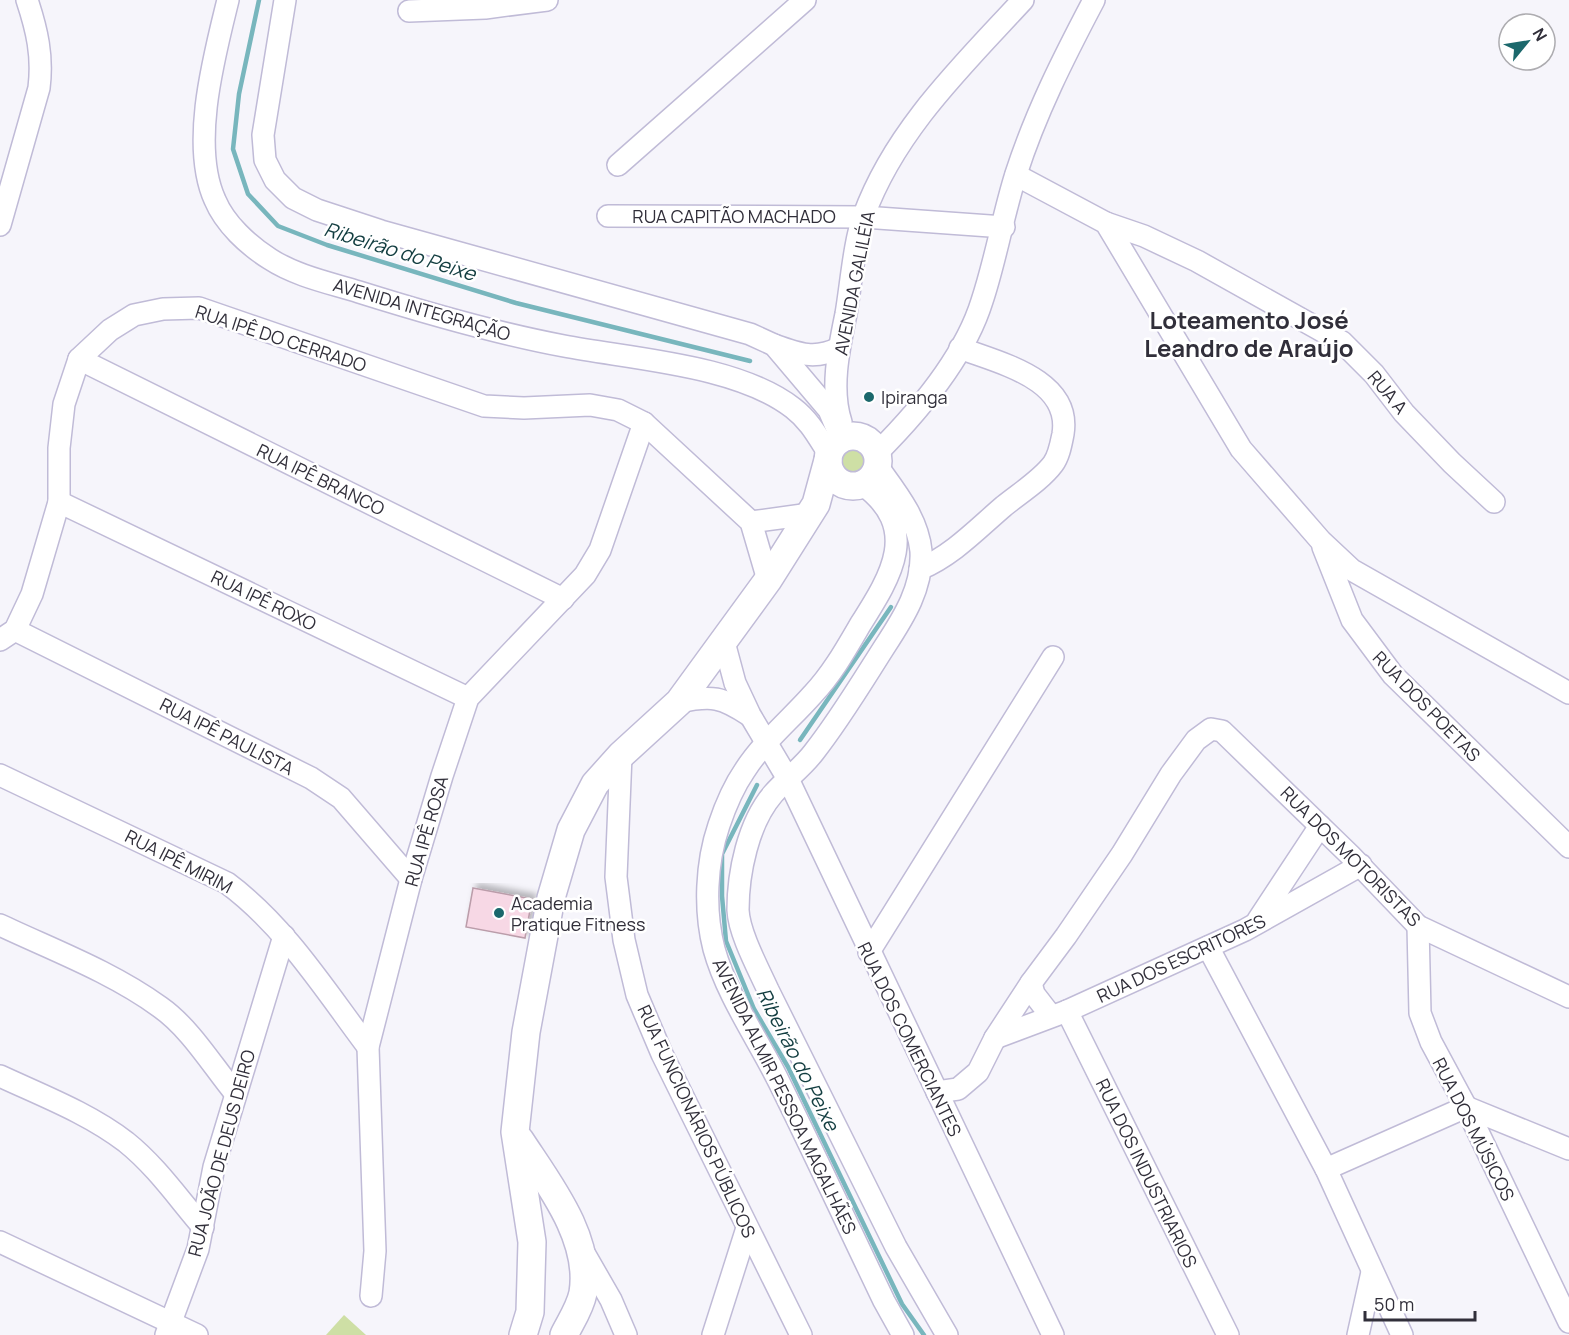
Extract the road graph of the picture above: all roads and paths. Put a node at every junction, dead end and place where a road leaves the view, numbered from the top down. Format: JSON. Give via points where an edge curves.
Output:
{"nodes":[{"id":1,"x":27,"y":0,"type":"edge"},
{"id":2,"x":228,"y":0,"type":"edge"},
{"id":3,"x":285,"y":0,"type":"edge"},
{"id":4,"x":547,"y":0,"type":"edge"},
{"id":5,"x":805,"y":0,"type":"edge"},
{"id":6,"x":1023,"y":0,"type":"edge"},
{"id":7,"x":1094,"y":0,"type":"edge"},
{"id":8,"x":409,"y":11,"type":"dead end"},
{"id":9,"x":618,"y":165,"type":"dead end"},
{"id":10,"x":1016,"y":175,"type":"junction"},
{"id":11,"x":608,"y":216,"type":"dead end"},
{"id":12,"x":864,"y":217,"type":"junction"},
{"id":13,"x":1106,"y":223,"type":"junction"},
{"id":14,"x":0,"y":225,"type":"edge"},
{"id":15,"x":1004,"y":227,"type":"junction"},
{"id":16,"x":774,"y":345,"type":"junction"},
{"id":17,"x":839,"y":348,"type":"junction"},
{"id":18,"x":960,"y":348,"type":"junction"},
{"id":19,"x":80,"y":359,"type":"junction"},
{"id":20,"x":644,"y":423,"type":"junction"},
{"id":21,"x":836,"y":447,"type":"junction"},
{"id":22,"x":866,"y":472,"type":"junction"},
{"id":23,"x":59,"y":502,"type":"junction"},
{"id":24,"x":1494,"y":502,"type":"dead end"},
{"id":25,"x":813,"y":509,"type":"junction"},
{"id":26,"x":751,"y":522,"type":"junction"},
{"id":27,"x":1321,"y":540,"type":"junction"},
{"id":28,"x":920,"y":569,"type":"junction"},
{"id":29,"x":768,"y":580,"type":"junction"},
{"id":30,"x":563,"y":599,"type":"junction"},
{"id":31,"x":8,"y":635,"type":"edge"},
{"id":32,"x":724,"y":642,"type":"junction"},
{"id":33,"x":1053,"y":657,"type":"dead end"},
{"id":34,"x":1569,"y":693,"type":"edge"},
{"id":35,"x":468,"y":698,"type":"junction"},
{"id":36,"x":679,"y":702,"type":"junction"},
{"id":37,"x":750,"y":715,"type":"junction"},
{"id":38,"x":768,"y":743,"type":"junction"},
{"id":39,"x":621,"y":754,"type":"junction"},
{"id":40,"x":0,"y":775,"type":"edge"},
{"id":41,"x":788,"y":780,"type":"junction"},
{"id":42,"x":1320,"y":826,"type":"junction"},
{"id":43,"x":1569,"y":847,"type":"edge"},
{"id":44,"x":1360,"y":865,"type":"junction"},
{"id":45,"x":411,"y":879,"type":"junction"},
{"id":46,"x":1256,"y":923,"type":"junction"},
{"id":47,"x":0,"y":925,"type":"edge"},
{"id":48,"x":1418,"y":926,"type":"junction"},
{"id":49,"x":284,"y":936,"type":"junction"},
{"id":50,"x":1208,"y":947,"type":"junction"},
{"id":51,"x":868,"y":952,"type":"junction"},
{"id":52,"x":1031,"y":983,"type":"junction"},
{"id":53,"x":1569,"y":997,"type":"edge"},
{"id":54,"x":1059,"y":1014,"type":"junction"},
{"id":55,"x":995,"y":1038,"type":"junction"},
{"id":56,"x":368,"y":1047,"type":"junction"},
{"id":57,"x":0,"y":1076,"type":"edge"},
{"id":58,"x":937,"y":1092,"type":"junction"},
{"id":59,"x":235,"y":1094,"type":"junction"},
{"id":60,"x":1466,"y":1107,"type":"junction"},
{"id":61,"x":515,"y":1132,"type":"junction"},
{"id":62,"x":1569,"y":1149,"type":"edge"},
{"id":63,"x":1326,"y":1169,"type":"junction"},
{"id":64,"x":555,"y":1197,"type":"junction"},
{"id":65,"x":526,"y":1200,"type":"junction"},
{"id":66,"x":203,"y":1227,"type":"junction"},
{"id":67,"x":747,"y":1228,"type":"junction"},
{"id":68,"x":0,"y":1242,"type":"edge"},
{"id":69,"x":578,"y":1242,"type":"junction"},
{"id":70,"x":1372,"y":1272,"type":"junction"},
{"id":71,"x":371,"y":1296,"type":"dead end"},
{"id":72,"x":611,"y":1300,"type":"junction"},
{"id":73,"x":579,"y":1305,"type":"junction"},
{"id":74,"x":1568,"y":1319,"type":"edge"},
{"id":75,"x":168,"y":1328,"type":"edge"},
{"id":76,"x":531,"y":1328,"type":"edge"},
{"id":77,"x":197,"y":1335,"type":"edge"},
{"id":78,"x":564,"y":1335,"type":"edge"},
{"id":79,"x":626,"y":1335,"type":"edge"},
{"id":80,"x":713,"y":1335,"type":"edge"},
{"id":81,"x":801,"y":1335,"type":"edge"},
{"id":82,"x":903,"y":1335,"type":"edge"},
{"id":83,"x":947,"y":1335,"type":"edge"},
{"id":84,"x":1053,"y":1335,"type":"edge"},
{"id":85,"x":1227,"y":1335,"type":"edge"},
{"id":86,"x":1358,"y":1335,"type":"edge"},
{"id":87,"x":1402,"y":1335,"type":"edge"}],
"edges":[{"from":1,"to":14,"type":"street","via":[[38,34],[42,66]]},
{"from":2,"to":21,"type":"street","name":"AVENIDA INTEGRAÇÃO","via":[[215,53],[204,138],[207,176],[229,223],[270,259],[325,281],[506,334],[740,379],[792,407]]},
{"from":3,"to":16,"type":"street","via":[[263,135],[265,160],[275,180],[293,198],[316,210],[381,231],[750,333]]},
{"from":4,"to":8,"type":"street","via":[[485,8]]},
{"from":5,"to":9,"type":"street"},
{"from":6,"to":12,"type":"street","name":"AVENIDA GALILÉIA","via":[[927,104],[884,174]]},
{"from":7,"to":10,"type":"street","via":[[1047,90]]},
{"from":10,"to":13,"type":"street","name":"RUA A"},
{"from":10,"to":15,"type":"street"},
{"from":11,"to":12,"type":"street","name":"RUA CAPITÃO MACHADO"},
{"from":12,"to":15,"type":"street","name":"RUA CAPITÃO MACHADO"},
{"from":12,"to":17,"type":"street","name":"AVENIDA GALILÉIA"},
{"from":13,"to":24,"type":"street","name":"RUA A","via":[[1197,261],[1342,342],[1374,374],[1404,413]]},
{"from":13,"to":27,"type":"street","via":[[1241,449]]},
{"from":15,"to":18,"type":"street","via":[[982,303]]},
{"from":16,"to":17,"type":"street","via":[[814,357]]},
{"from":16,"to":21,"type":"street","via":[[829,410]]},
{"from":17,"to":21,"type":"street","name":"AVENIDA GALILÉIA"},
{"from":18,"to":22,"type":"street"},
{"from":18,"to":28,"type":"street","via":[[1040,382],[1055,399],[1065,421],[1061,447],[1053,464],[1034,482],[955,550]]},
{"from":19,"to":20,"type":"street","name":"RUA IPÊ DO CERRADO","via":[[110,330],[134,315],[199,308],[484,406],[590,405],[618,410]]},
{"from":19,"to":23,"type":"street","name":"RUA IPÊ DO CERRADO","via":[[64,404],[58,448]]},
{"from":19,"to":30,"type":"street","name":"RUA IPÊ BRANCO"},
{"from":20,"to":26,"type":"street","name":"RUA IPÊ DO CERRADO"},
{"from":20,"to":30,"type":"street","name":"RUA IPÊ ROSA","via":[[600,550],[585,575]]},
{"from":21,"to":22,"type":"main road","via":[[833,476]]},
{"from":21,"to":22,"type":"main road","via":[[865,438]]},
{"from":21,"to":25,"type":"main road"},
{"from":22,"to":25,"type":"main road"},
{"from":22,"to":28,"type":"street","name":"AVENIDA ALMIR PESSOA MAGALHÃES","via":[[904,504],[916,528]]},
{"from":22,"to":38,"type":"street","name":"AVENIDA ALMIR PESSOA MAGALHÃES","via":[[896,529],[896,550],[888,580],[815,692]]},
{"from":23,"to":31,"type":"street","name":"RUA IPÊ DO CERRADO","via":[[32,594]]},
{"from":23,"to":35,"type":"street","name":"RUA IPÊ ROXO"},
{"from":25,"to":26,"type":"street"},
{"from":25,"to":29,"type":"main road"},
{"from":26,"to":29,"type":"street"},
{"from":27,"to":34,"type":"street","via":[[1352,570],[1389,593]]},
{"from":27,"to":43,"type":"street","name":"RUA DOS POETAS","via":[[1352,620],[1376,654]]},
{"from":28,"to":41,"type":"street","name":"AVENIDA ALMIR PESSOA MAGALHÃES","via":[[914,597],[899,624],[814,753]]},
{"from":29,"to":32,"type":"main road"},
{"from":30,"to":35,"type":"street","name":"RUA IPÊ ROSA"},
{"from":31,"to":45,"type":"street","name":"RUA IPÊ PAULISTA","via":[[311,778],[341,798]]},
{"from":32,"to":36,"type":"main road"},
{"from":32,"to":37,"type":"street","name":"RUA DOS COMERCIANTES","via":[[735,683]]},
{"from":33,"to":51,"type":"street"},
{"from":35,"to":45,"type":"street","name":"RUA IPÊ ROSA"},
{"from":36,"to":37,"type":"street","via":[[706,696],[728,701]]},
{"from":36,"to":39,"type":"main road"},
{"from":37,"to":38,"type":"street","name":"RUA DOS COMERCIANTES"},
{"from":38,"to":41,"type":"street","name":"RUA DOS COMERCIANTES"},
{"from":38,"to":82,"type":"street","name":"AVENIDA ALMIR PESSOA MAGALHÃES","via":[[745,770],[719,826],[709,868],[708,914],[714,949],[727,983]]},
{"from":39,"to":61,"type":"main road","via":[[595,784],[571,830],[551,898],[526,1032]]},
{"from":39,"to":67,"type":"street","name":"RUA FUNCIONÁRIOS PÚBLICOS","via":[[616,877],[624,940],[637,995]]},
{"from":40,"to":49,"type":"street","name":"RUA IPÊ MIRIM","via":[[227,883],[252,902]]},
{"from":41,"to":51,"type":"street","name":"RUA DOS COMERCIANTES"},
{"from":41,"to":83,"type":"street","name":"AVENIDA ALMIR PESSOA MAGALHÃES","via":[[771,796],[755,824],[740,885],[738,912],[768,990],[896,1247]]},
{"from":42,"to":44,"type":"street","name":"RUA DOS MOTORISTAS"},
{"from":42,"to":46,"type":"street"},
{"from":42,"to":52,"type":"street","name":"RUA DOS MOTORISTAS","via":[[1222,731],[1211,729],[1196,740],[1171,774],[1097,891]]},
{"from":44,"to":46,"type":"street","name":"RUA DOS ESCRITORES"},
{"from":44,"to":48,"type":"street","name":"RUA DOS MOTORISTAS"},
{"from":45,"to":56,"type":"street","name":"RUA IPÊ ROSA"},
{"from":46,"to":50,"type":"street","name":"RUA DOS ESCRITORES"},
{"from":47,"to":59,"type":"street","via":[[118,981],[160,1007],[179,1024]]},
{"from":48,"to":53,"type":"street","name":"RUA DOS MOTORISTAS"},
{"from":48,"to":60,"type":"street","name":"RUA DOS MÚSICOS","via":[[1420,1013],[1439,1059]]},
{"from":49,"to":56,"type":"street","name":"RUA IPÊ MIRIM"},
{"from":49,"to":59,"type":"street","name":"RUA JOÃO DE DEUS DEIRO"},
{"from":50,"to":54,"type":"street","name":"RUA DOS ESCRITORES"},
{"from":50,"to":63,"type":"street"},
{"from":51,"to":58,"type":"street","name":"RUA DOS COMERCIANTES"},
{"from":52,"to":54,"type":"street","name":"RUA DOS INDUSTRIARIOS","via":[[1034,994]]},
{"from":52,"to":55,"type":"street"},
{"from":54,"to":55,"type":"street","name":"RUA DOS ESCRITORES"},
{"from":54,"to":85,"type":"street","name":"RUA DOS INDUSTRIARIOS"},
{"from":55,"to":58,"type":"street","via":[[970,1082],[958,1089]]},
{"from":56,"to":71,"type":"street","name":"RUA IPÊ ROSA","via":[[375,1251]]},
{"from":57,"to":66,"type":"street","via":[[87,1116],[114,1134],[147,1161]]},
{"from":58,"to":84,"type":"street","name":"RUA DOS COMERCIANTES"},
{"from":59,"to":66,"type":"street","name":"RUA JOÃO DE DEUS DEIRO","via":[[214,1167]]},
{"from":60,"to":62,"type":"street"},
{"from":60,"to":63,"type":"street"},
{"from":60,"to":74,"type":"street","name":"RUA DOS MÚSICOS"},
{"from":61,"to":64,"type":"main road"},
{"from":61,"to":65,"type":"main road"},
{"from":63,"to":70,"type":"street"},
{"from":64,"to":65,"type":"main road"},
{"from":64,"to":69,"type":"main road"},
{"from":65,"to":76,"type":"main road","via":[[532,1242]]},
{"from":66,"to":75,"type":"street","name":"RUA JOÃO DE DEUS DEIRO"},
{"from":67,"to":80,"type":"street"},
{"from":67,"to":81,"type":"street","name":"RUA FUNCIONÁRIOS PÚBLICOS"},
{"from":68,"to":75,"type":"street"},
{"from":69,"to":72,"type":"street"},
{"from":69,"to":73,"type":"main road","via":[[584,1275]]},
{"from":70,"to":86,"type":"street"},
{"from":70,"to":87,"type":"street"},
{"from":72,"to":73,"type":"street"},
{"from":72,"to":79,"type":"street"},
{"from":73,"to":78,"type":"main road"},
{"from":75,"to":77,"type":"street"}]}
